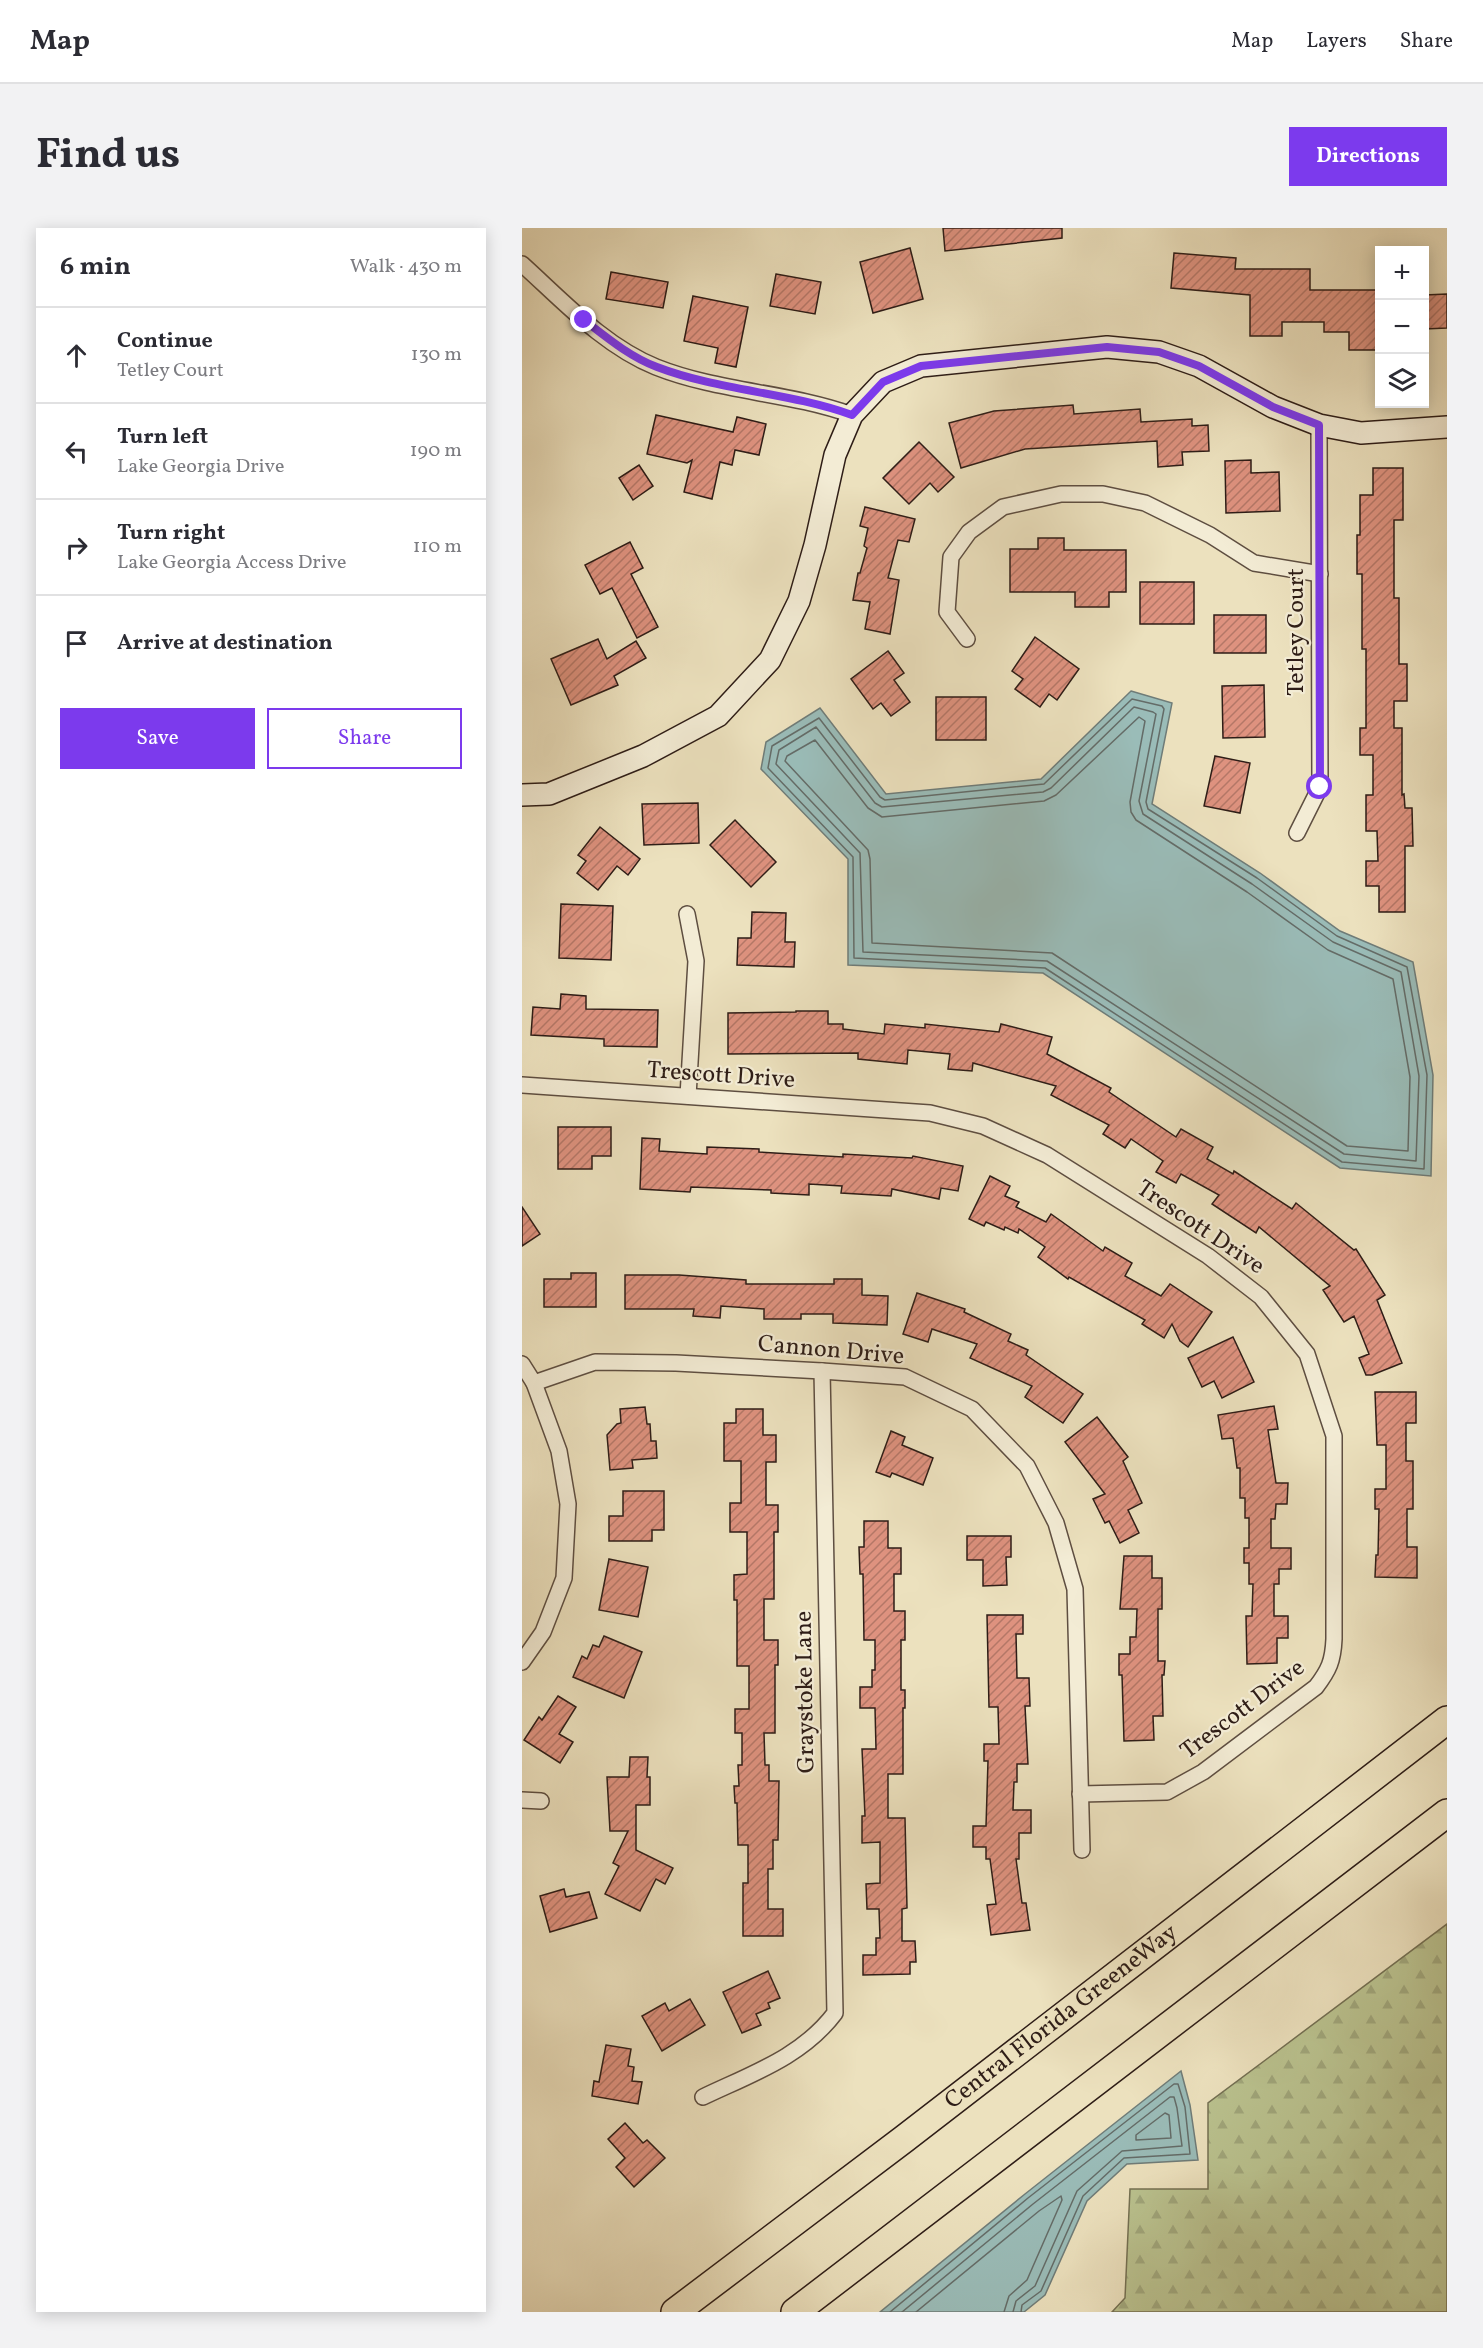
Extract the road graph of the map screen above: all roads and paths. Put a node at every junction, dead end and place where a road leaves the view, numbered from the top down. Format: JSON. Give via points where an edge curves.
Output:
{"nodes":[{"id":1,"x":522,"y":264,"type":"edge"},
{"id":2,"x":852,"y":415,"type":"junction"},
{"id":3,"x":1319,"y":425,"type":"junction"},
{"id":4,"x":1447,"y":427,"type":"edge"},
{"id":5,"x":1320,"y":574,"type":"junction"},
{"id":6,"x":967,"y":639,"type":"dead end"},
{"id":7,"x":522,"y":795,"type":"edge"},
{"id":8,"x":1297,"y":833,"type":"dead end"},
{"id":9,"x":687,"y":914,"type":"dead end"},
{"id":10,"x":522,"y":1086,"type":"edge"},
{"id":11,"x":688,"y":1096,"type":"junction"},
{"id":12,"x":522,"y":1364,"type":"edge"},
{"id":13,"x":822,"y":1371,"type":"junction"},
{"id":14,"x":534,"y":1383,"type":"junction"},
{"id":15,"x":522,"y":1662,"type":"edge"},
{"id":16,"x":1447,"y":1720,"type":"edge"},
{"id":17,"x":1080,"y":1794,"type":"junction"},
{"id":18,"x":522,"y":1800,"type":"edge"},
{"id":19,"x":541,"y":1801,"type":"dead end"},
{"id":20,"x":1447,"y":1813,"type":"edge"},
{"id":21,"x":1082,"y":1850,"type":"dead end"},
{"id":22,"x":703,"y":2097,"type":"dead end"},
{"id":23,"x":675,"y":2312,"type":"edge"},
{"id":24,"x":795,"y":2312,"type":"edge"}],
"edges":[{"from":1,"to":2,"type":"street","via":[[615,344],[655,366]]},
{"from":2,"to":3,"type":"street","via":[[883,382],[921,366],[1107,347],[1159,352],[1199,366],[1273,407]]},
{"from":2,"to":7,"type":"street","via":[[835,455],[799,601],[770,660],[718,716],[633,760],[549,794]]},
{"from":3,"to":4,"type":"street","via":[[1361,433]]},
{"from":3,"to":5,"type":"street","name":"Tetley Court"},
{"from":5,"to":6,"type":"street","via":[[1254,563],[1145,502],[1103,494],[1061,494],[1002,507],[969,532],[951,557],[947,612]]},
{"from":5,"to":8,"type":"street","name":"Tetley Court","via":[[1320,787]]},
{"from":9,"to":11,"type":"street","via":[[696,961]]},
{"from":10,"to":11,"type":"street","name":"Trescott Drive"},
{"from":11,"to":17,"type":"street","name":"Trescott Drive","via":[[930,1113],[982,1126],[1047,1155],[1208,1256],[1261,1297],[1307,1354],[1334,1437],[1334,1639],[1333,1660],[1325,1676],[1316,1688],[1203,1772],[1167,1792]]},
{"from":12,"to":14,"type":"street"},
{"from":13,"to":14,"type":"street","name":"Cannon Drive","via":[[595,1362]]},
{"from":13,"to":17,"type":"street","name":"Cannon Drive","via":[[905,1377],[972,1409],[1027,1466],[1056,1523],[1076,1589]]},
{"from":13,"to":22,"type":"street","name":"Graystoke Lane","via":[[835,2013],[796,2052]]},
{"from":14,"to":15,"type":"street","via":[[559,1451],[568,1503],[564,1578],[543,1632]]},
{"from":16,"to":23,"type":"highway","name":"Central Florida GreeneWay"},
{"from":17,"to":21,"type":"street","name":"Cannon Drive"},
{"from":18,"to":19,"type":"street"},
{"from":20,"to":24,"type":"highway"}]}
